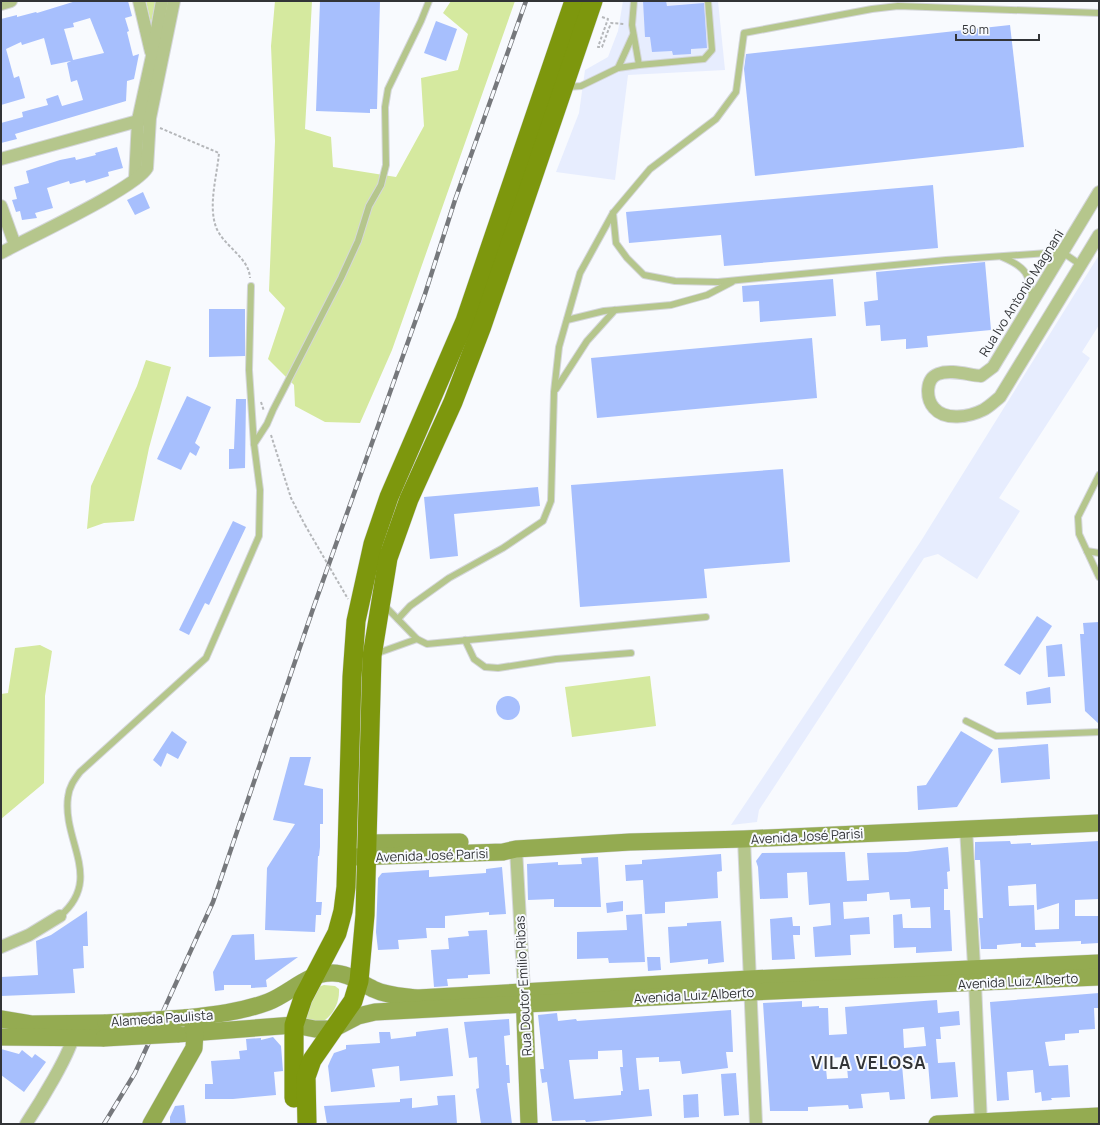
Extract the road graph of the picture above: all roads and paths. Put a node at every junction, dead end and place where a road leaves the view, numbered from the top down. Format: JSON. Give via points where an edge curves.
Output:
{"nodes":[{"id":1,"x":11,"y":1,"type":"edge"},
{"id":2,"x":139,"y":1,"type":"edge"},
{"id":3,"x":162,"y":1,"type":"edge"},
{"id":4,"x":174,"y":1,"type":"edge"},
{"id":5,"x":429,"y":1,"type":"edge"},
{"id":6,"x":574,"y":1,"type":"edge"},
{"id":7,"x":593,"y":1,"type":"edge"},
{"id":8,"x":634,"y":1,"type":"edge"},
{"id":9,"x":708,"y":1,"type":"edge"},
{"id":10,"x":1,"y":4,"type":"edge"},
{"id":11,"x":1099,"y":13,"type":"edge"},
{"id":12,"x":605,"y":18,"type":"dead end"},
{"id":13,"x":632,"y":25,"type":"junction"},
{"id":14,"x":632,"y":34,"type":"junction"},
{"id":15,"x":152,"y":56,"type":"junction"},
{"id":16,"x":639,"y":65,"type":"junction"},
{"id":17,"x":618,"y":68,"type":"junction"},
{"id":18,"x":565,"y":86,"type":"junction"},
{"id":19,"x":138,"y":120,"type":"junction"},
{"id":20,"x":150,"y":120,"type":"junction"},
{"id":21,"x":1,"y":159,"type":"edge"},
{"id":22,"x":135,"y":179,"type":"junction"},
{"id":23,"x":1099,"y":192,"type":"edge"},
{"id":24,"x":1,"y":206,"type":"edge"},
{"id":25,"x":613,"y":213,"type":"junction"},
{"id":26,"x":1099,"y":235,"type":"edge"},
{"id":27,"x":14,"y":245,"type":"junction"},
{"id":28,"x":1062,"y":252,"type":"junction"},
{"id":29,"x":1,"y":253,"type":"edge"},
{"id":30,"x":1001,"y":257,"type":"junction"},
{"id":31,"x":1081,"y":265,"type":"junction"},
{"id":32,"x":735,"y":281,"type":"junction"},
{"id":33,"x":251,"y":286,"type":"joint"},
{"id":34,"x":1032,"y":300,"type":"junction"},
{"id":35,"x":615,"y":310,"type":"junction"},
{"id":36,"x":567,"y":320,"type":"junction"},
{"id":37,"x":554,"y":392,"type":"junction"},
{"id":38,"x":258,"y":396,"type":"dead end"},
{"id":39,"x":267,"y":424,"type":"junction"},
{"id":40,"x":254,"y":444,"type":"junction"},
{"id":41,"x":1099,"y":475,"type":"edge"},
{"id":42,"x":1087,"y":550,"type":"junction"},
{"id":43,"x":1099,"y":554,"type":"edge"},
{"id":44,"x":1099,"y":577,"type":"edge"},
{"id":45,"x":348,"y":599,"type":"dead end"},
{"id":46,"x":380,"y":601,"type":"junction"},
{"id":47,"x":706,"y":617,"type":"dead end"},
{"id":48,"x":398,"y":619,"type":"junction"},
{"id":49,"x":416,"y":639,"type":"junction"},
{"id":50,"x":465,"y":640,"type":"junction"},
{"id":51,"x":631,"y":653,"type":"dead end"},
{"id":52,"x":372,"y":656,"type":"junction"},
{"id":53,"x":966,"y":721,"type":"dead end"},
{"id":54,"x":1099,"y":732,"type":"edge"},
{"id":55,"x":1099,"y":823,"type":"edge"},
{"id":56,"x":966,"y":828,"type":"junction"},
{"id":57,"x":744,"y":840,"type":"junction"},
{"id":58,"x":516,"y":849,"type":"junction"},
{"id":59,"x":367,"y":850,"type":"junction"},
{"id":60,"x":348,"y":857,"type":"junction"},
{"id":61,"x":60,"y":916,"type":"joint"},
{"id":62,"x":1,"y":947,"type":"edge"},
{"id":63,"x":1099,"y":963,"type":"edge"},
{"id":64,"x":315,"y":976,"type":"junction"},
{"id":65,"x":975,"y":977,"type":"junction"},
{"id":66,"x":1099,"y":977,"type":"edge"},
{"id":67,"x":358,"y":981,"type":"junction"},
{"id":68,"x":750,"y":986,"type":"junction"},
{"id":69,"x":524,"y":998,"type":"junction"},
{"id":70,"x":1,"y":1020,"type":"edge"},
{"id":71,"x":294,"y":1025,"type":"junction"},
{"id":72,"x":333,"y":1029,"type":"junction"},
{"id":73,"x":105,"y":1030,"type":"junction"},
{"id":74,"x":74,"y":1031,"type":"junction"},
{"id":75,"x":195,"y":1032,"type":"junction"},
{"id":76,"x":1,"y":1037,"type":"edge"},
{"id":77,"x":1099,"y":1116,"type":"edge"},
{"id":78,"x":981,"y":1123,"type":"edge"},
{"id":79,"x":26,"y":1124,"type":"edge"},
{"id":80,"x":151,"y":1124,"type":"edge"},
{"id":81,"x":295,"y":1124,"type":"edge"},
{"id":82,"x":307,"y":1124,"type":"edge"},
{"id":83,"x":529,"y":1124,"type":"edge"},
{"id":84,"x":756,"y":1124,"type":"edge"},
{"id":85,"x":938,"y":1124,"type":"edge"}],
"edges":[{"from":1,"to":10,"type":"street"},
{"from":2,"to":15,"type":"street"},
{"from":3,"to":15,"type":"street"},
{"from":4,"to":20,"type":"street"},
{"from":5,"to":39,"type":"lane","via":[[388,89],[384,107],[386,165],[382,185],[369,206],[358,241],[341,278]]},
{"from":6,"to":60,"type":"main road","via":[[465,321],[389,497],[373,544],[356,621]]},
{"from":7,"to":18,"type":"main road"},
{"from":8,"to":13,"type":"lane"},
{"from":9,"to":16,"type":"lane","via":[[712,50],[704,59]]},
{"from":11,"to":25,"type":"lane","via":[[898,6],[744,33],[736,92],[716,118],[650,169]]},
{"from":12,"to":13,"type":"path","via":[[608,19],[598,47],[602,47],[611,23]]},
{"from":13,"to":14,"type":"lane"},
{"from":14,"to":16,"type":"lane"},
{"from":14,"to":17,"type":"lane"},
{"from":15,"to":19,"type":"street"},
{"from":16,"to":17,"type":"lane"},
{"from":17,"to":18,"type":"lane","via":[[581,86]]},
{"from":18,"to":46,"type":"main road","via":[[482,326],[453,402],[406,506],[388,558]]},
{"from":19,"to":20,"type":"street"},
{"from":19,"to":21,"type":"street"},
{"from":19,"to":22,"type":"street"},
{"from":20,"to":22,"type":"street","via":[[148,168]]},
{"from":20,"to":33,"type":"path","via":[[219,153],[213,210],[217,228],[246,265]]},
{"from":22,"to":27,"type":"street","via":[[125,187]]},
{"from":23,"to":28,"type":"street","name":"Rua Ivo Antonio Magnani"},
{"from":24,"to":27,"type":"street"},
{"from":25,"to":32,"type":"lane","via":[[616,243],[644,275],[675,281]]},
{"from":25,"to":36,"type":"lane","via":[[580,273]]},
{"from":26,"to":31,"type":"street","name":"Rua Ivo Antonio Magnani"},
{"from":27,"to":29,"type":"street"},
{"from":28,"to":30,"type":"lane"},
{"from":28,"to":31,"type":"lane"},
{"from":28,"to":34,"type":"street","name":"Rua Ivo Antonio Magnani"},
{"from":30,"to":32,"type":"lane"},
{"from":30,"to":34,"type":"lane","via":[[1018,264],[1026,273],[1031,284]]},
{"from":31,"to":34,"type":"street","name":"Rua Ivo Antonio Magnani","via":[[1000,397],[984,410],[966,416],[945,416],[934,408],[928,396],[930,382],[937,374],[949,372],[981,376],[992,367]]},
{"from":32,"to":35,"type":"lane","via":[[707,295],[671,305]]},
{"from":33,"to":40,"type":"lane","via":[[249,370]]},
{"from":35,"to":36,"type":"lane"},
{"from":35,"to":37,"type":"lane","via":[[587,341]]},
{"from":36,"to":37,"type":"lane","via":[[559,347]]},
{"from":37,"to":48,"type":"lane","via":[[551,501],[543,521],[503,548],[449,578],[410,606]]},
{"from":38,"to":39,"type":"path"},
{"from":39,"to":40,"type":"lane"},
{"from":39,"to":45,"type":"path","bridge":true,"via":[[291,498]]},
{"from":40,"to":61,"type":"lane","via":[[260,490],[259,536],[206,658],[80,772],[72,783],[68,796],[68,810],[81,873],[79,893],[71,906]]},
{"from":41,"to":42,"type":"lane","via":[[1078,517],[1079,534]]},
{"from":42,"to":43,"type":"lane"},
{"from":42,"to":44,"type":"lane"},
{"from":46,"to":48,"type":"lane"},
{"from":46,"to":52,"type":"main road"},
{"from":47,"to":50,"type":"lane"},
{"from":48,"to":49,"type":"lane"},
{"from":49,"to":50,"type":"lane","via":[[427,644]]},
{"from":49,"to":52,"type":"lane"},
{"from":50,"to":51,"type":"lane","via":[[474,659],[485,667],[498,668],[556,659]]},
{"from":52,"to":59,"type":"main road"},
{"from":53,"to":54,"type":"lane","via":[[996,736]]},
{"from":55,"to":56,"type":"main road","name":"Avenida José Parisi"},
{"from":56,"to":57,"type":"main road","name":"Avenida José Parisi"},
{"from":56,"to":65,"type":"street"},
{"from":57,"to":58,"type":"main road","name":"Avenida José Parisi","via":[[630,842]]},
{"from":57,"to":68,"type":"street"},
{"from":58,"to":59,"type":"main road","name":"Avenida José Parisi","via":[[503,852]]},
{"from":58,"to":69,"type":"street","name":"Rua Doutor Emílio Ribas"},
{"from":59,"to":60,"type":"main road","name":"Avenida José Parisi"},
{"from":59,"to":67,"type":"main road","via":[[365,915]]},
{"from":60,"to":64,"type":"main road","via":[[343,911],[337,932]]},
{"from":61,"to":62,"type":"street","via":[[29,935]]},
{"from":63,"to":65,"type":"main road","name":"Avenida Luiz Alberto"},
{"from":64,"to":67,"type":"main road","name":"Avenida Luiz Alberto","via":[[343,974]]},
{"from":64,"to":71,"type":"main road","via":[[303,998]]},
{"from":64,"to":73,"type":"main road","name":"Alameda Paulista","bridge":true,"via":[[269,1002],[245,1010]]},
{"from":65,"to":66,"type":"main road","name":"Avenida Luiz Alberto"},
{"from":65,"to":68,"type":"main road","name":"Avenida Luiz Alberto"},
{"from":65,"to":78,"type":"street"},
{"from":67,"to":69,"type":"main road","name":"Avenida Luiz Alberto","via":[[374,990],[418,998]]},
{"from":67,"to":72,"type":"main road","via":[[352,1001]]},
{"from":68,"to":69,"type":"main road","name":"Avenida Luiz Alberto"},
{"from":68,"to":84,"type":"street"},
{"from":69,"to":72,"type":"main road","name":"Avenida Luiz Alberto","via":[[376,1012],[358,1016]]},
{"from":69,"to":83,"type":"main road","name":"Rua Doutor Emílio Ribas"},
{"from":70,"to":74,"type":"main road","name":"Alameda Paulista"},
{"from":71,"to":72,"type":"main road","name":"Avenida Luiz Alberto"},
{"from":71,"to":75,"type":"main road","name":"Alameda Paulista"},
{"from":71,"to":81,"type":"main road"},
{"from":72,"to":82,"type":"main road","via":[[312,1060],[306,1077]]},
{"from":73,"to":74,"type":"main road","name":"Alameda Paulista"},
{"from":73,"to":75,"type":"main road","name":"Alameda Paulista","bridge":true,"via":[[177,1034]]},
{"from":74,"to":76,"type":"main road","name":"Alameda Paulista"},
{"from":74,"to":79,"type":"street","via":[[39,1104]]},
{"from":75,"to":80,"type":"main road","via":[[194,1048]]},
{"from":77,"to":78,"type":"main road"},
{"from":78,"to":85,"type":"main road"}]}
